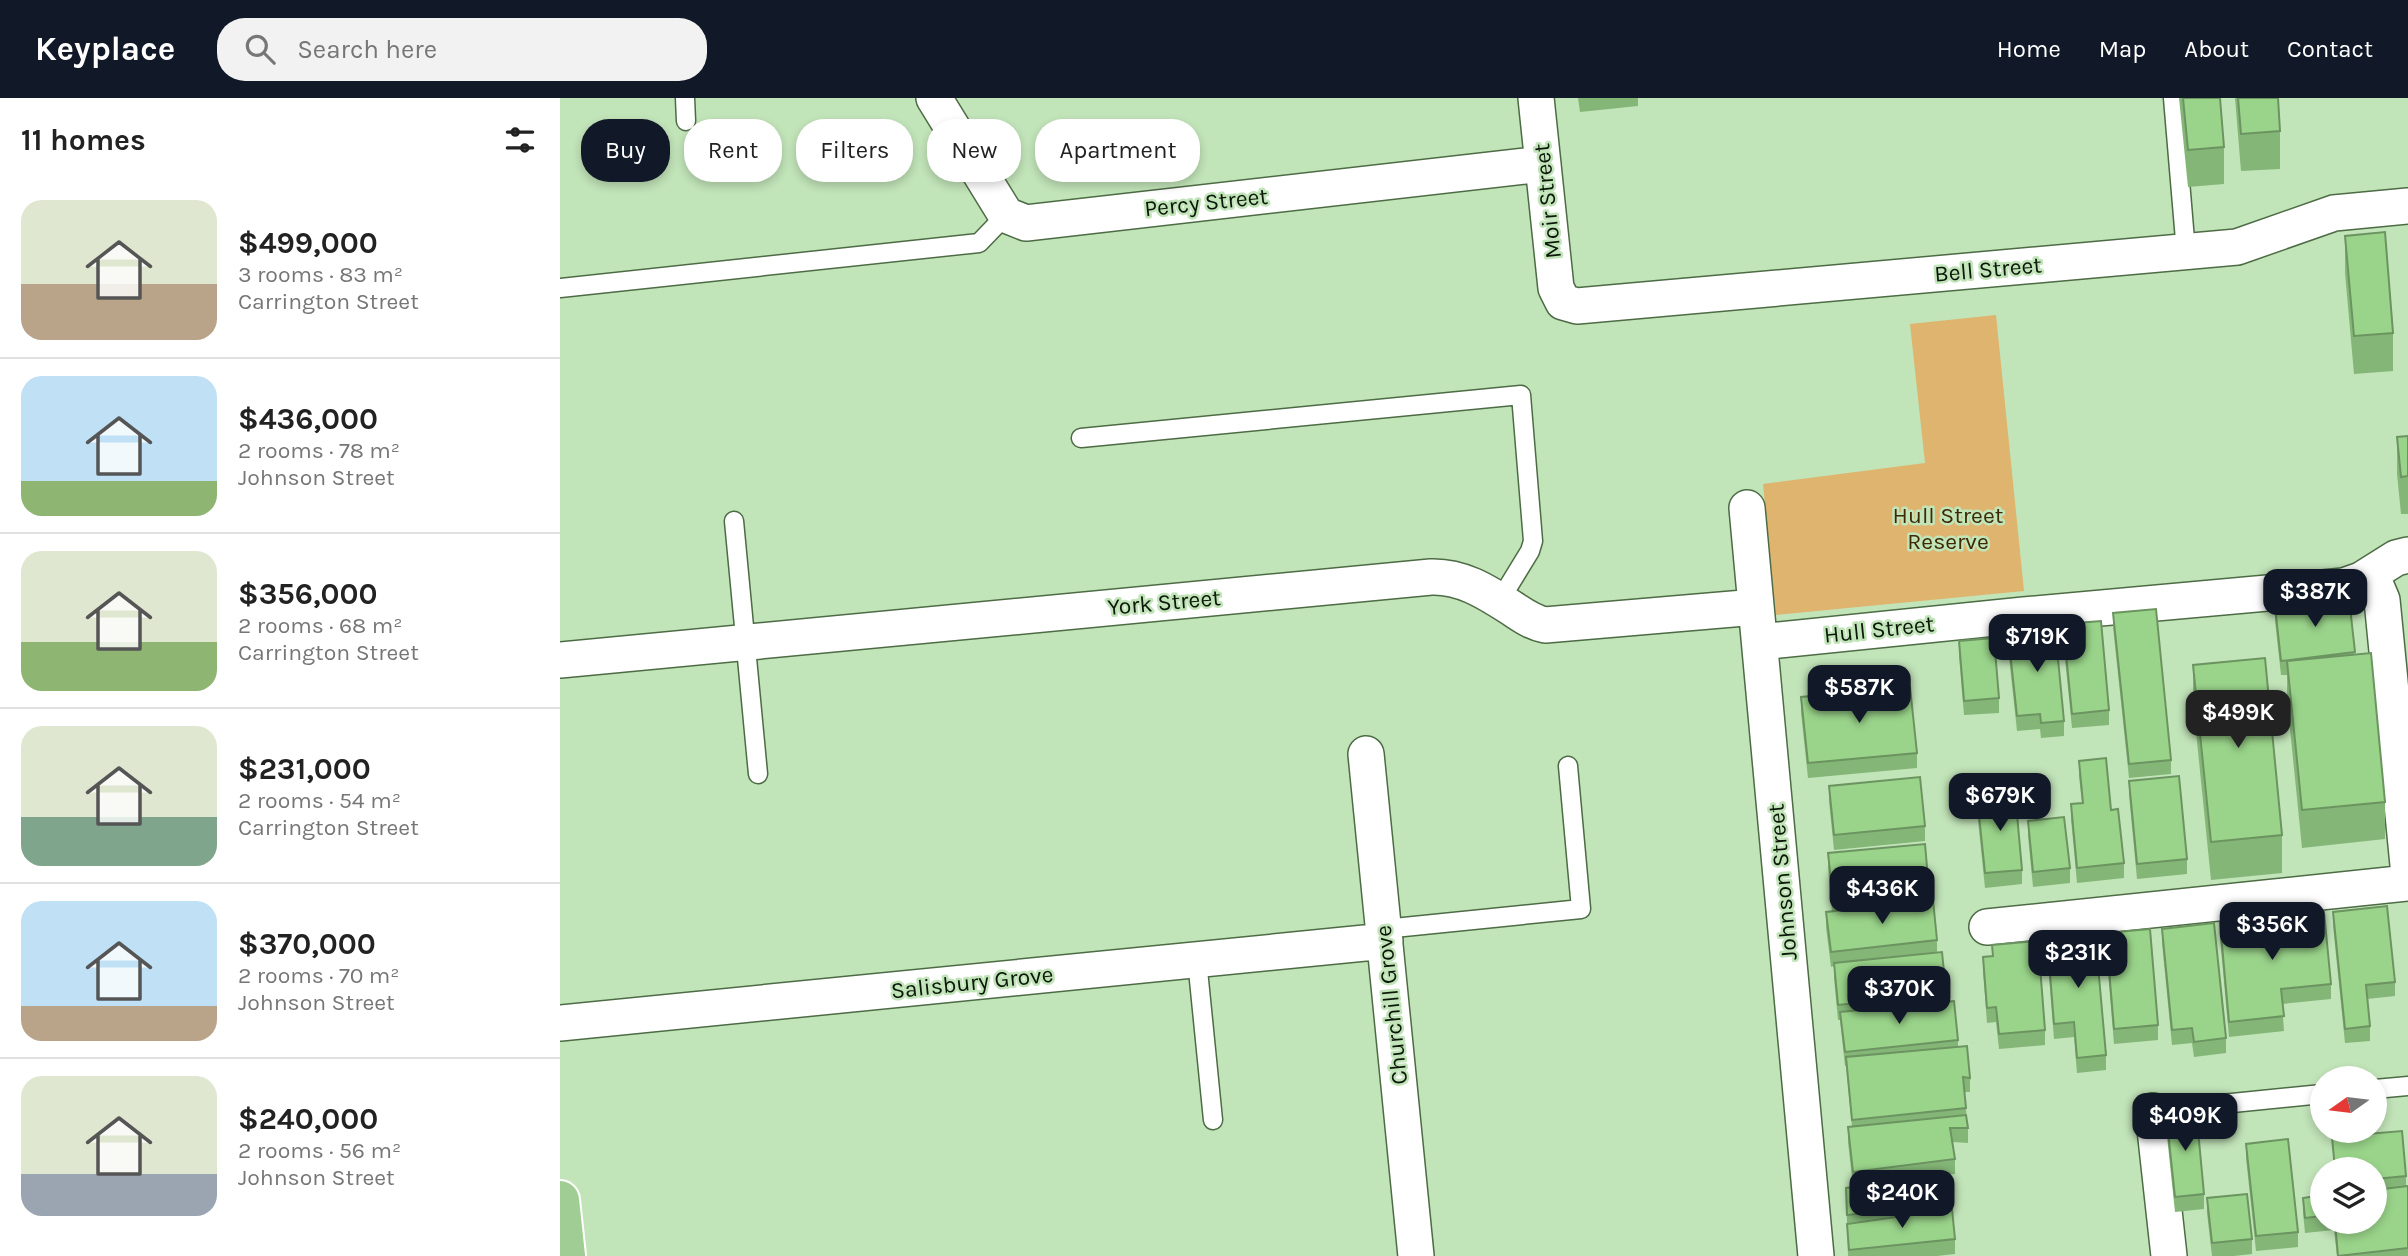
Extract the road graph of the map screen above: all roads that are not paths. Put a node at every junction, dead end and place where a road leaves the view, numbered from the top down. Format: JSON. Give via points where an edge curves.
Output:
{"nodes":[{"id":1,"x":685,"y":98,"type":"edge"},
{"id":2,"x":934,"y":98,"type":"edge"},
{"id":3,"x":1536,"y":98,"type":"edge"},
{"id":4,"x":2173,"y":98,"type":"edge"},
{"id":5,"x":686,"y":119,"type":"edge"},
{"id":6,"x":1543,"y":164,"type":"junction"},
{"id":7,"x":2408,"y":206,"type":"edge"},
{"id":8,"x":1006,"y":215,"type":"junction"},
{"id":9,"x":2186,"y":251,"type":"junction"},
{"id":10,"x":560,"y":288,"type":"edge"},
{"id":11,"x":1563,"y":302,"type":"joint"},
{"id":12,"x":1081,"y":438,"type":"dead end"},
{"id":13,"x":1747,"y":508,"type":"dead end"},
{"id":14,"x":734,"y":521,"type":"dead end"},
{"id":15,"x":2408,"y":555,"type":"edge"},
{"id":16,"x":2371,"y":575,"type":"junction"},
{"id":17,"x":1500,"y":600,"type":"junction"},
{"id":18,"x":1756,"y":607,"type":"junction"},
{"id":19,"x":745,"y":642,"type":"junction"},
{"id":20,"x":1760,"y":642,"type":"junction"},
{"id":21,"x":560,"y":660,"type":"edge"},
{"id":22,"x":1366,"y":754,"type":"dead end"},
{"id":23,"x":1568,"y":766,"type":"dead end"},
{"id":24,"x":758,"y":774,"type":"dead end"},
{"id":25,"x":2408,"y":865,"type":"edge"},
{"id":26,"x":2408,"y":883,"type":"edge"},
{"id":27,"x":1987,"y":928,"type":"dead end"},
{"id":28,"x":1384,"y":935,"type":"junction"},
{"id":29,"x":1197,"y":960,"type":"junction"},
{"id":30,"x":560,"y":1023,"type":"edge"},
{"id":31,"x":2408,"y":1086,"type":"edge"},
{"id":32,"x":2387,"y":1088,"type":"edge"},
{"id":33,"x":2310,"y":1095,"type":"edge"},
{"id":34,"x":2153,"y":1111,"type":"joint"},
{"id":35,"x":1213,"y":1120,"type":"dead end"},
{"id":36,"x":560,"y":1200,"type":"edge"},
{"id":37,"x":566,"y":1256,"type":"edge"},
{"id":38,"x":1416,"y":1256,"type":"edge"},
{"id":39,"x":1816,"y":1256,"type":"edge"},
{"id":40,"x":2169,"y":1256,"type":"edge"}],
"edges":[{"from":1,"to":5,"type":"lane"},
{"from":2,"to":8,"type":"street"},
{"from":3,"to":6,"type":"street","name":"Moir Street"},
{"from":4,"to":9,"type":"lane"},
{"from":6,"to":8,"type":"street","name":"Percy Street","via":[[1026,223]]},
{"from":6,"to":11,"type":"street","name":"Moir Street","via":[[1556,289]]},
{"from":7,"to":9,"type":"street","name":"Bell Street","via":[[2334,213],[2237,247]]},
{"from":8,"to":10,"type":"lane","via":[[979,243]]},
{"from":9,"to":11,"type":"street","name":"Bell Street","via":[[1577,306]]},
{"from":12,"to":17,"type":"lane","via":[[1521,395],[1533,541]]},
{"from":13,"to":18,"type":"street","name":"Johnson Street"},
{"from":14,"to":19,"type":"lane"},
{"from":15,"to":16,"type":"street","name":"Hull Street","via":[[2389,561]]},
{"from":16,"to":20,"type":"street","name":"Hull Street","via":[[2344,586]]},
{"from":16,"to":25,"type":"street","via":[[2382,600]]},
{"from":17,"to":18,"type":"street","name":"York Street","via":[[1545,625]]},
{"from":17,"to":19,"type":"street","name":"York Street","via":[[1459,579],[1418,577]]},
{"from":18,"to":20,"type":"street","name":"Johnson Street"},
{"from":19,"to":21,"type":"street","name":"York Street"},
{"from":19,"to":24,"type":"lane"},
{"from":20,"to":39,"type":"street","name":"Johnson Street"},
{"from":22,"to":28,"type":"street","name":"Churchill Grove"},
{"from":23,"to":28,"type":"lane","via":[[1581,909]]},
{"from":26,"to":27,"type":"street"},
{"from":28,"to":29,"type":"street","name":"Salisbury Grove"},
{"from":28,"to":38,"type":"street","name":"Churchill Grove"},
{"from":29,"to":30,"type":"street","name":"Salisbury Grove"},
{"from":29,"to":35,"type":"lane"},
{"from":31,"to":32,"type":"lane"},
{"from":33,"to":34,"type":"lane"},
{"from":34,"to":40,"type":"street"},
{"from":36,"to":37,"type":"main road"}]}
